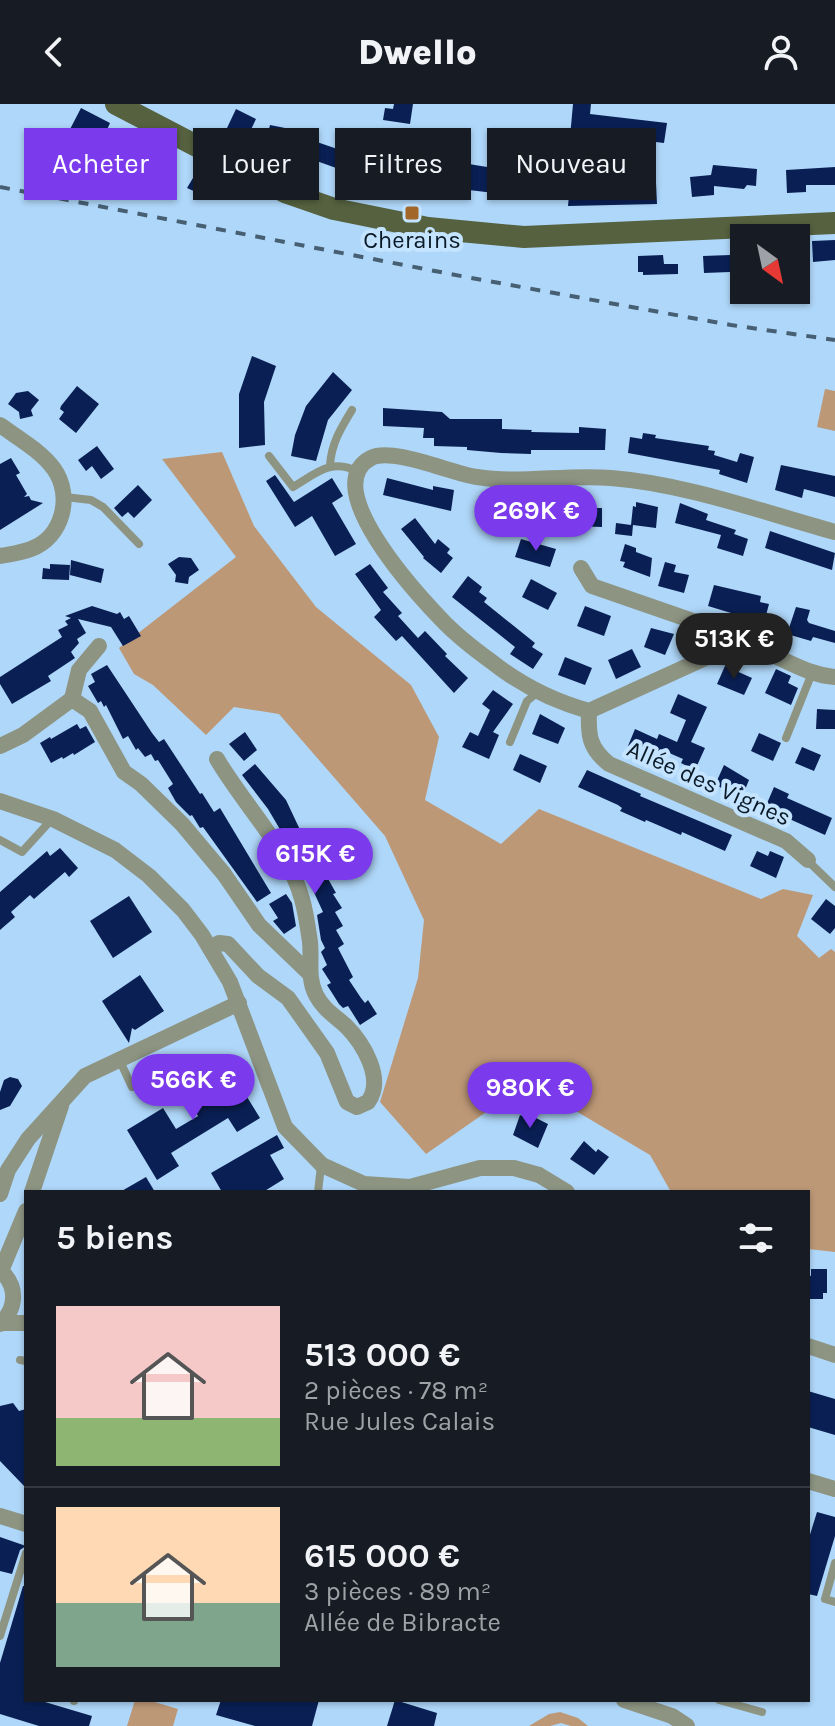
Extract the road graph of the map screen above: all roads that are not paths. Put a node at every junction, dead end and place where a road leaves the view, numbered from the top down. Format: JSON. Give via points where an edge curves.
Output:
{"nodes":[{"id":1,"x":116,"y":104,"type":"edge"},
{"id":2,"x":835,"y":221,"type":"edge"},
{"id":3,"x":352,"y":410,"type":"dead end"},
{"id":4,"x":0,"y":425,"type":"edge"},
{"id":5,"x":269,"y":456,"type":"dead end"},
{"id":6,"x":330,"y":466,"type":"junction"},
{"id":7,"x":358,"y":472,"type":"junction"},
{"id":8,"x":65,"y":497,"type":"junction"},
{"id":9,"x":835,"y":532,"type":"edge"},
{"id":10,"x":139,"y":544,"type":"dead end"},
{"id":11,"x":0,"y":556,"type":"edge"},
{"id":12,"x":581,"y":568,"type":"dead end"},
{"id":13,"x":99,"y":646,"type":"dead end"},
{"id":14,"x":725,"y":649,"type":"junction"},
{"id":15,"x":812,"y":673,"type":"junction"},
{"id":16,"x":835,"y":677,"type":"edge"},
{"id":17,"x":537,"y":693,"type":"junction"},
{"id":18,"x":72,"y":699,"type":"junction"},
{"id":19,"x":589,"y":711,"type":"junction"},
{"id":20,"x":786,"y":738,"type":"dead end"},
{"id":21,"x":510,"y":742,"type":"dead end"},
{"id":22,"x":4,"y":744,"type":"edge"},
{"id":23,"x":217,"y":759,"type":"dead end"},
{"id":24,"x":0,"y":801,"type":"edge"},
{"id":25,"x":53,"y":819,"type":"junction"},
{"id":26,"x":0,"y":840,"type":"edge"},
{"id":27,"x":808,"y":860,"type":"joint"},
{"id":28,"x":835,"y":887,"type":"edge"},
{"id":29,"x":210,"y":948,"type":"junction"},
{"id":30,"x":309,"y":973,"type":"junction"},
{"id":31,"x":239,"y":1003,"type":"junction"},
{"id":32,"x":119,"y":1058,"type":"junction"},
{"id":33,"x":132,"y":1087,"type":"dead end"},
{"id":34,"x":63,"y":1101,"type":"junction"},
{"id":35,"x":322,"y":1165,"type":"junction"},
{"id":36,"x":33,"y":1190,"type":"edge"},
{"id":37,"x":318,"y":1190,"type":"edge"},
{"id":38,"x":564,"y":1190,"type":"edge"},
{"id":39,"x":0,"y":1194,"type":"edge"},
{"id":40,"x":24,"y":1217,"type":"edge"},
{"id":41,"x":4,"y":1273,"type":"edge"},
{"id":42,"x":24,"y":1286,"type":"edge"},
{"id":43,"x":24,"y":1323,"type":"edge"},
{"id":44,"x":1,"y":1324,"type":"edge"},
{"id":45,"x":810,"y":1347,"type":"edge"},
{"id":46,"x":835,"y":1355,"type":"edge"},
{"id":47,"x":810,"y":1482,"type":"edge"},
{"id":48,"x":835,"y":1489,"type":"edge"},
{"id":49,"x":0,"y":1516,"type":"edge"},
{"id":50,"x":24,"y":1523,"type":"edge"},
{"id":51,"x":24,"y":1559,"type":"edge"},
{"id":52,"x":835,"y":1563,"type":"edge"},
{"id":53,"x":835,"y":1602,"type":"edge"},
{"id":54,"x":0,"y":1636,"type":"edge"},
{"id":55,"x":630,"y":1702,"type":"edge"},
{"id":56,"x":726,"y":1702,"type":"edge"},
{"id":57,"x":762,"y":1712,"type":"dead end"},
{"id":58,"x":687,"y":1726,"type":"edge"}],
"edges":[{"from":1,"to":2,"type":"main road","via":[[285,192],[381,221],[524,237]]},
{"from":3,"to":6,"type":"lane","via":[[338,432]]},
{"from":4,"to":8,"type":"street","via":[[52,467]]},
{"from":5,"to":6,"type":"lane","via":[[293,487]]},
{"from":6,"to":7,"type":"lane","via":[[347,465]]},
{"from":7,"to":9,"type":"street","via":[[374,456],[405,456],[480,478],[610,478],[670,487]]},
{"from":7,"to":17,"type":"street","via":[[354,487],[359,504],[402,575],[443,621]]},
{"from":8,"to":10,"type":"lane","via":[[103,507]]},
{"from":8,"to":11,"type":"street","via":[[47,539]]},
{"from":12,"to":14,"type":"street","via":[[592,586],[696,622],[713,631]]},
{"from":13,"to":18,"type":"street","via":[[79,670]]},
{"from":14,"to":15,"type":"street","via":[[755,648]]},
{"from":14,"to":19,"type":"street"},
{"from":15,"to":16,"type":"street"},
{"from":15,"to":20,"type":"lane"},
{"from":17,"to":19,"type":"street"},
{"from":17,"to":21,"type":"lane","via":[[527,701]]},
{"from":18,"to":22,"type":"street"},
{"from":18,"to":30,"type":"street","via":[[90,711],[124,772],[190,834],[259,925]]},
{"from":19,"to":27,"type":"street","name":"Allée des Vignes","via":[[588,741],[609,764],[786,841]]},
{"from":23,"to":30,"type":"street","via":[[294,876],[310,944]]},
{"from":24,"to":25,"type":"street"},
{"from":25,"to":26,"type":"lane","via":[[22,852]]},
{"from":25,"to":29,"type":"street","via":[[138,866],[183,910]]},
{"from":27,"to":28,"type":"lane","name":"Allée des Vignes"},
{"from":29,"to":30,"type":"street","via":[[228,944],[288,998],[327,1053],[344,1098],[363,1106],[374,1091],[370,1063],[352,1033],[321,1004]]},
{"from":29,"to":31,"type":"street"},
{"from":31,"to":32,"type":"street"},
{"from":31,"to":35,"type":"street","via":[[285,1127]]},
{"from":32,"to":33,"type":"lane"},
{"from":32,"to":34,"type":"street","via":[[85,1076]]},
{"from":34,"to":36,"type":"street"},
{"from":34,"to":39,"type":"street","via":[[28,1139]]},
{"from":35,"to":37,"type":"lane"},
{"from":35,"to":38,"type":"street","via":[[364,1184],[410,1187],[473,1169],[514,1168]]},
{"from":40,"to":41,"type":"street"},
{"from":41,"to":42,"type":"street"},
{"from":41,"to":44,"type":"street","via":[[13,1303]]},
{"from":43,"to":44,"type":"street"},
{"from":45,"to":46,"type":"street"},
{"from":47,"to":48,"type":"street"},
{"from":49,"to":50,"type":"street"},
{"from":51,"to":54,"type":"lane"},
{"from":52,"to":53,"type":"lane","via":[[825,1599]]},
{"from":55,"to":58,"type":"street"},
{"from":56,"to":57,"type":"lane"}]}
